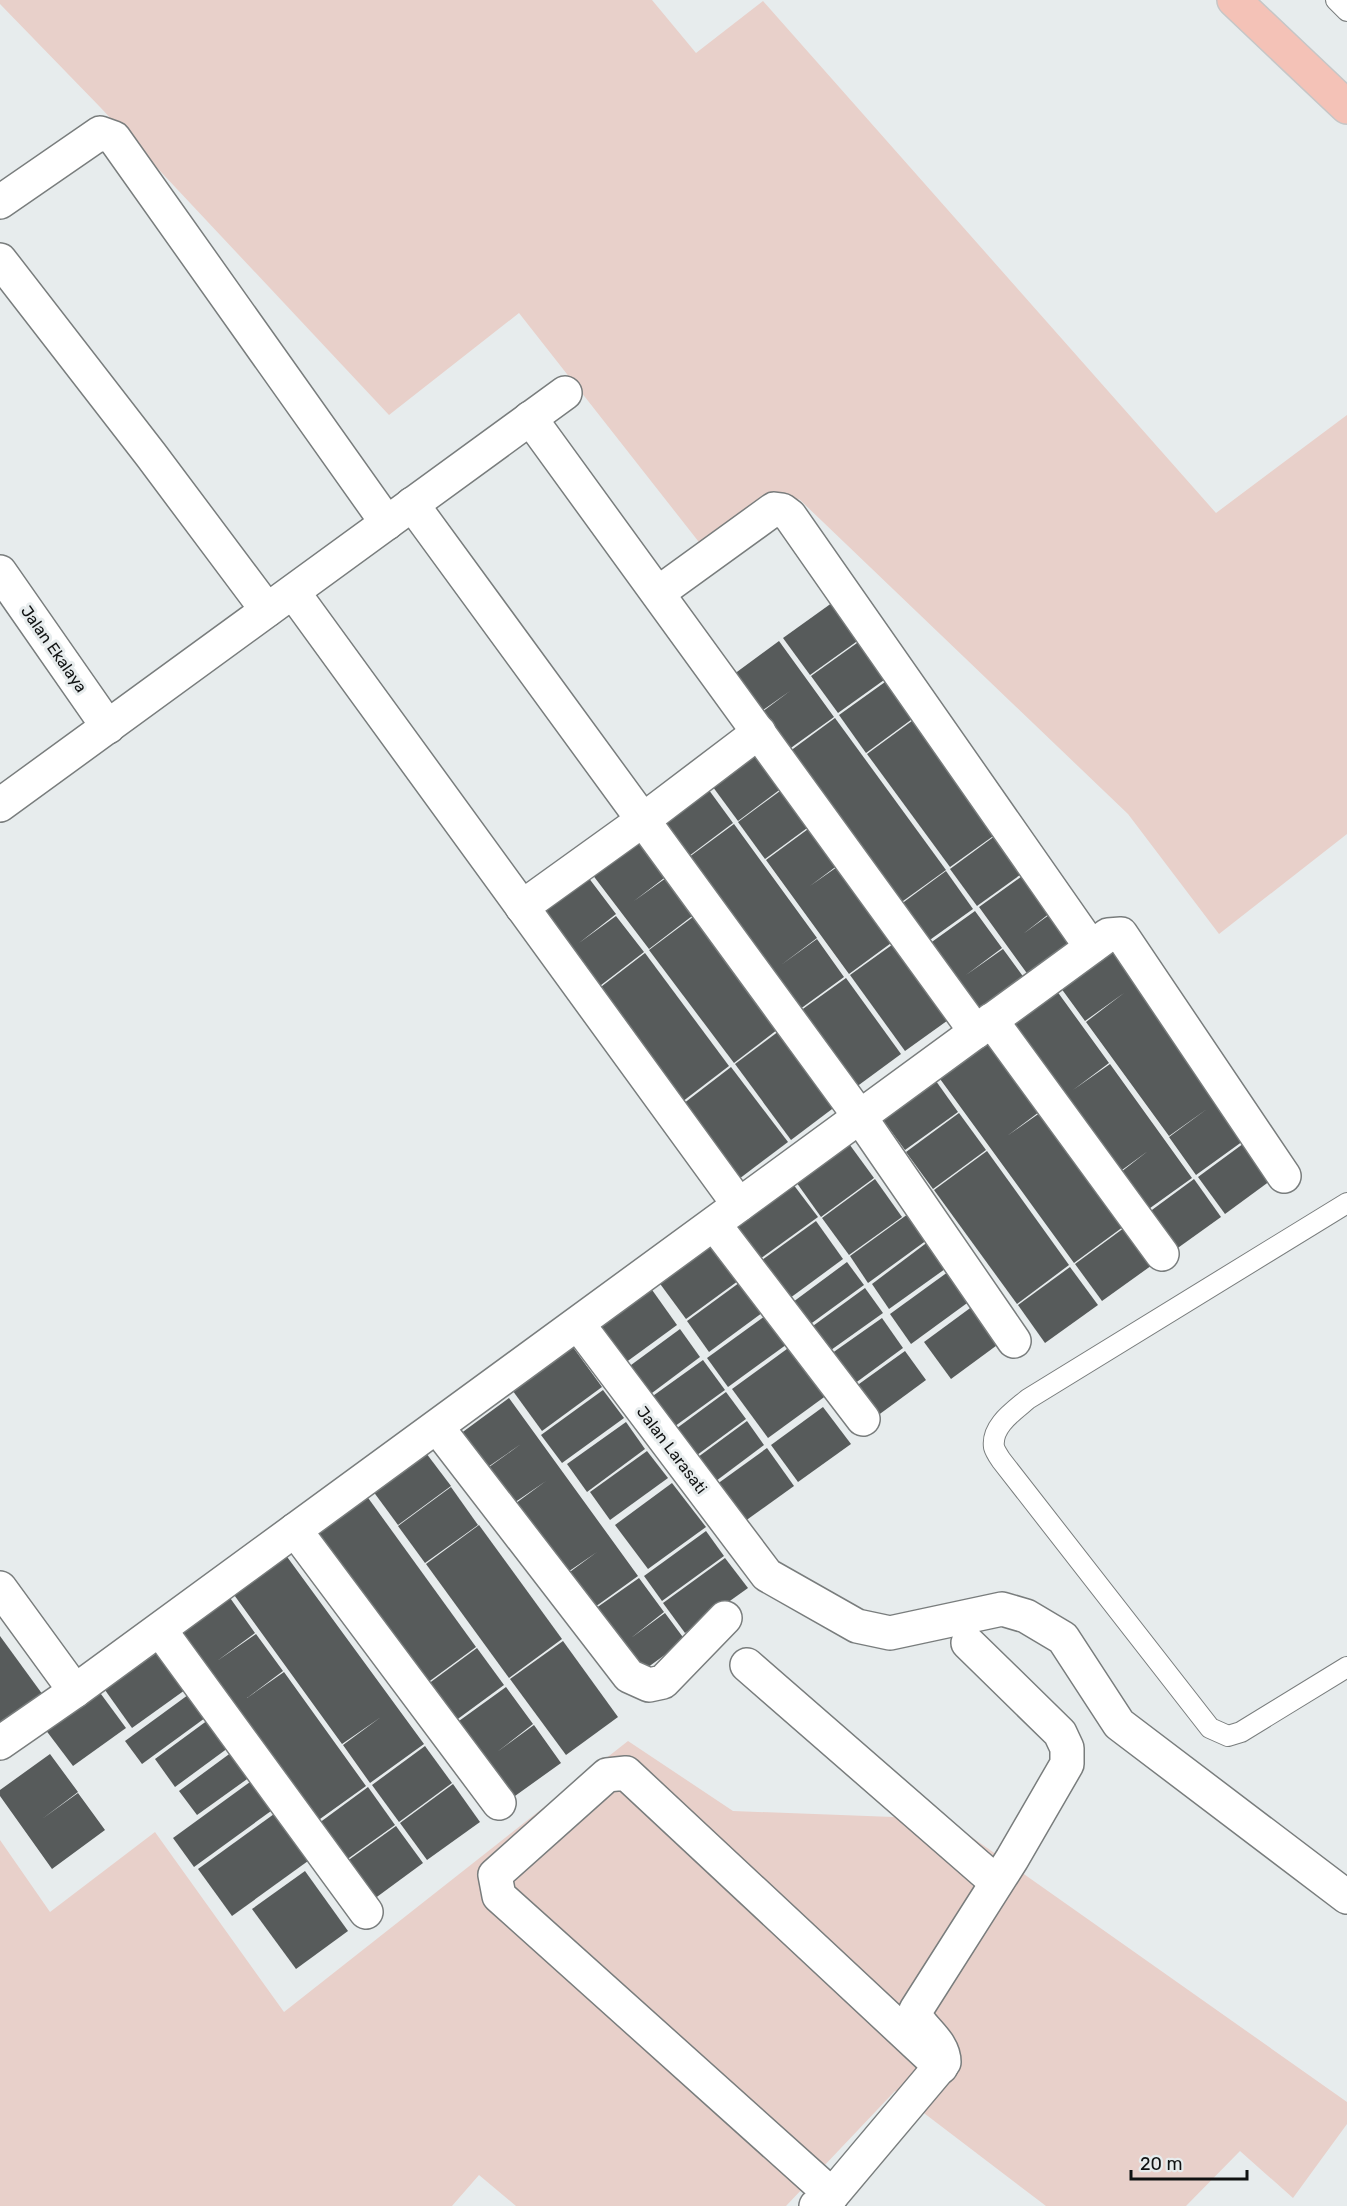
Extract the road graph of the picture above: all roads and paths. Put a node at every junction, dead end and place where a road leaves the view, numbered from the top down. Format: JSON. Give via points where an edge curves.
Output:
{"nodes":[{"id":1,"x":1234,"y":0,"type":"edge"},
{"id":2,"x":1336,"y":0,"type":"edge"},
{"id":3,"x":1347,"y":10,"type":"edge"},
{"id":4,"x":1347,"y":107,"type":"edge"},
{"id":5,"x":0,"y":202,"type":"edge"},
{"id":6,"x":0,"y":260,"type":"edge"},
{"id":7,"x":565,"y":393,"type":"dead end"},
{"id":8,"x":530,"y":418,"type":"junction"},
{"id":9,"x":400,"y":514,"type":"junction"},
{"id":10,"x":0,"y":572,"type":"edge"},
{"id":11,"x":658,"y":593,"type":"junction"},
{"id":12,"x":280,"y":601,"type":"junction"},
{"id":13,"x":108,"y":727,"type":"junction"},
{"id":14,"x":759,"y":732,"type":"junction"},
{"id":15,"x":0,"y":805,"type":"edge"},
{"id":16,"x":643,"y":820,"type":"junction"},
{"id":17,"x":522,"y":907,"type":"junction"},
{"id":18,"x":1091,"y":947,"type":"junction"},
{"id":19,"x":984,"y":1026,"type":"junction"},
{"id":20,"x":860,"y":1117,"type":"junction"},
{"id":21,"x":1284,"y":1176,"type":"dead end"},
{"id":22,"x":1347,"y":1203,"type":"edge"},
{"id":23,"x":726,"y":1214,"type":"junction"},
{"id":24,"x":1162,"y":1254,"type":"dead end"},
{"id":25,"x":578,"y":1324,"type":"junction"},
{"id":26,"x":1014,"y":1341,"type":"dead end"},
{"id":27,"x":863,"y":1419,"type":"dead end"},
{"id":28,"x":437,"y":1427,"type":"junction"},
{"id":29,"x":295,"y":1530,"type":"junction"},
{"id":30,"x":0,"y":1588,"type":"edge"},
{"id":31,"x":725,"y":1618,"type":"dead end"},
{"id":32,"x":160,"y":1630,"type":"junction"},
{"id":33,"x":968,"y":1643,"type":"dead end"},
{"id":34,"x":747,"y":1665,"type":"dead end"},
{"id":35,"x":1347,"y":1667,"type":"edge"},
{"id":36,"x":75,"y":1691,"type":"junction"},
{"id":37,"x":0,"y":1743,"type":"edge"},
{"id":38,"x":499,"y":1803,"type":"dead end"},
{"id":39,"x":996,"y":1882,"type":"junction"},
{"id":40,"x":1347,"y":1897,"type":"edge"},
{"id":41,"x":366,"y":1912,"type":"dead end"},
{"id":42,"x":940,"y":2067,"type":"junction"},
{"id":43,"x":824,"y":2200,"type":"edge"}],
"edges":[{"from":1,"to":4,"type":"main road"},
{"from":2,"to":3,"type":"lane"},
{"from":5,"to":9,"type":"street","via":[[100,133],[114,138]]},
{"from":6,"to":12,"type":"street","via":[[151,455]]},
{"from":7,"to":8,"type":"street"},
{"from":8,"to":9,"type":"street"},
{"from":8,"to":11,"type":"street"},
{"from":9,"to":12,"type":"street"},
{"from":9,"to":16,"type":"street"},
{"from":10,"to":13,"type":"street","name":"Jalan Ekalaya"},
{"from":11,"to":14,"type":"street"},
{"from":11,"to":18,"type":"street","via":[[774,509],[790,516]]},
{"from":12,"to":13,"type":"street"},
{"from":12,"to":17,"type":"street"},
{"from":13,"to":15,"type":"street"},
{"from":14,"to":16,"type":"street"},
{"from":14,"to":19,"type":"street"},
{"from":16,"to":17,"type":"street"},
{"from":16,"to":20,"type":"street"},
{"from":17,"to":23,"type":"street"},
{"from":18,"to":19,"type":"street"},
{"from":18,"to":21,"type":"street","via":[[1108,935],[1121,934]]},
{"from":19,"to":20,"type":"street"},
{"from":19,"to":24,"type":"street"},
{"from":20,"to":23,"type":"street"},
{"from":20,"to":26,"type":"street"},
{"from":22,"to":35,"type":"lane","via":[[1028,1399],[996,1432],[994,1447],[1210,1728],[1227,1736],[1241,1732]]},
{"from":23,"to":25,"type":"street"},
{"from":23,"to":27,"type":"street"},
{"from":25,"to":28,"type":"street"},
{"from":25,"to":40,"type":"street","name":"Jalan Larasati","via":[[767,1575],[857,1626],[890,1633],[1002,1609],[1026,1616],[1063,1638],[1119,1724]]},
{"from":28,"to":29,"type":"street"},
{"from":28,"to":31,"type":"street","via":[[629,1676],[649,1685],[663,1682]]},
{"from":29,"to":32,"type":"street"},
{"from":29,"to":38,"type":"street"},
{"from":30,"to":36,"type":"street"},
{"from":32,"to":36,"type":"street"},
{"from":32,"to":41,"type":"street"},
{"from":33,"to":39,"type":"street","via":[[1060,1733],[1067,1748],[1067,1764]]},
{"from":34,"to":39,"type":"street"},
{"from":36,"to":37,"type":"street"},
{"from":39,"to":42,"type":"street","via":[[915,2012],[942,2050],[944,2062]]},
{"from":42,"to":43,"type":"street"},
{"from":42,"to":43,"type":"street","via":[[626,1773],[607,1775],[495,1875],[499,1896]]}]}
